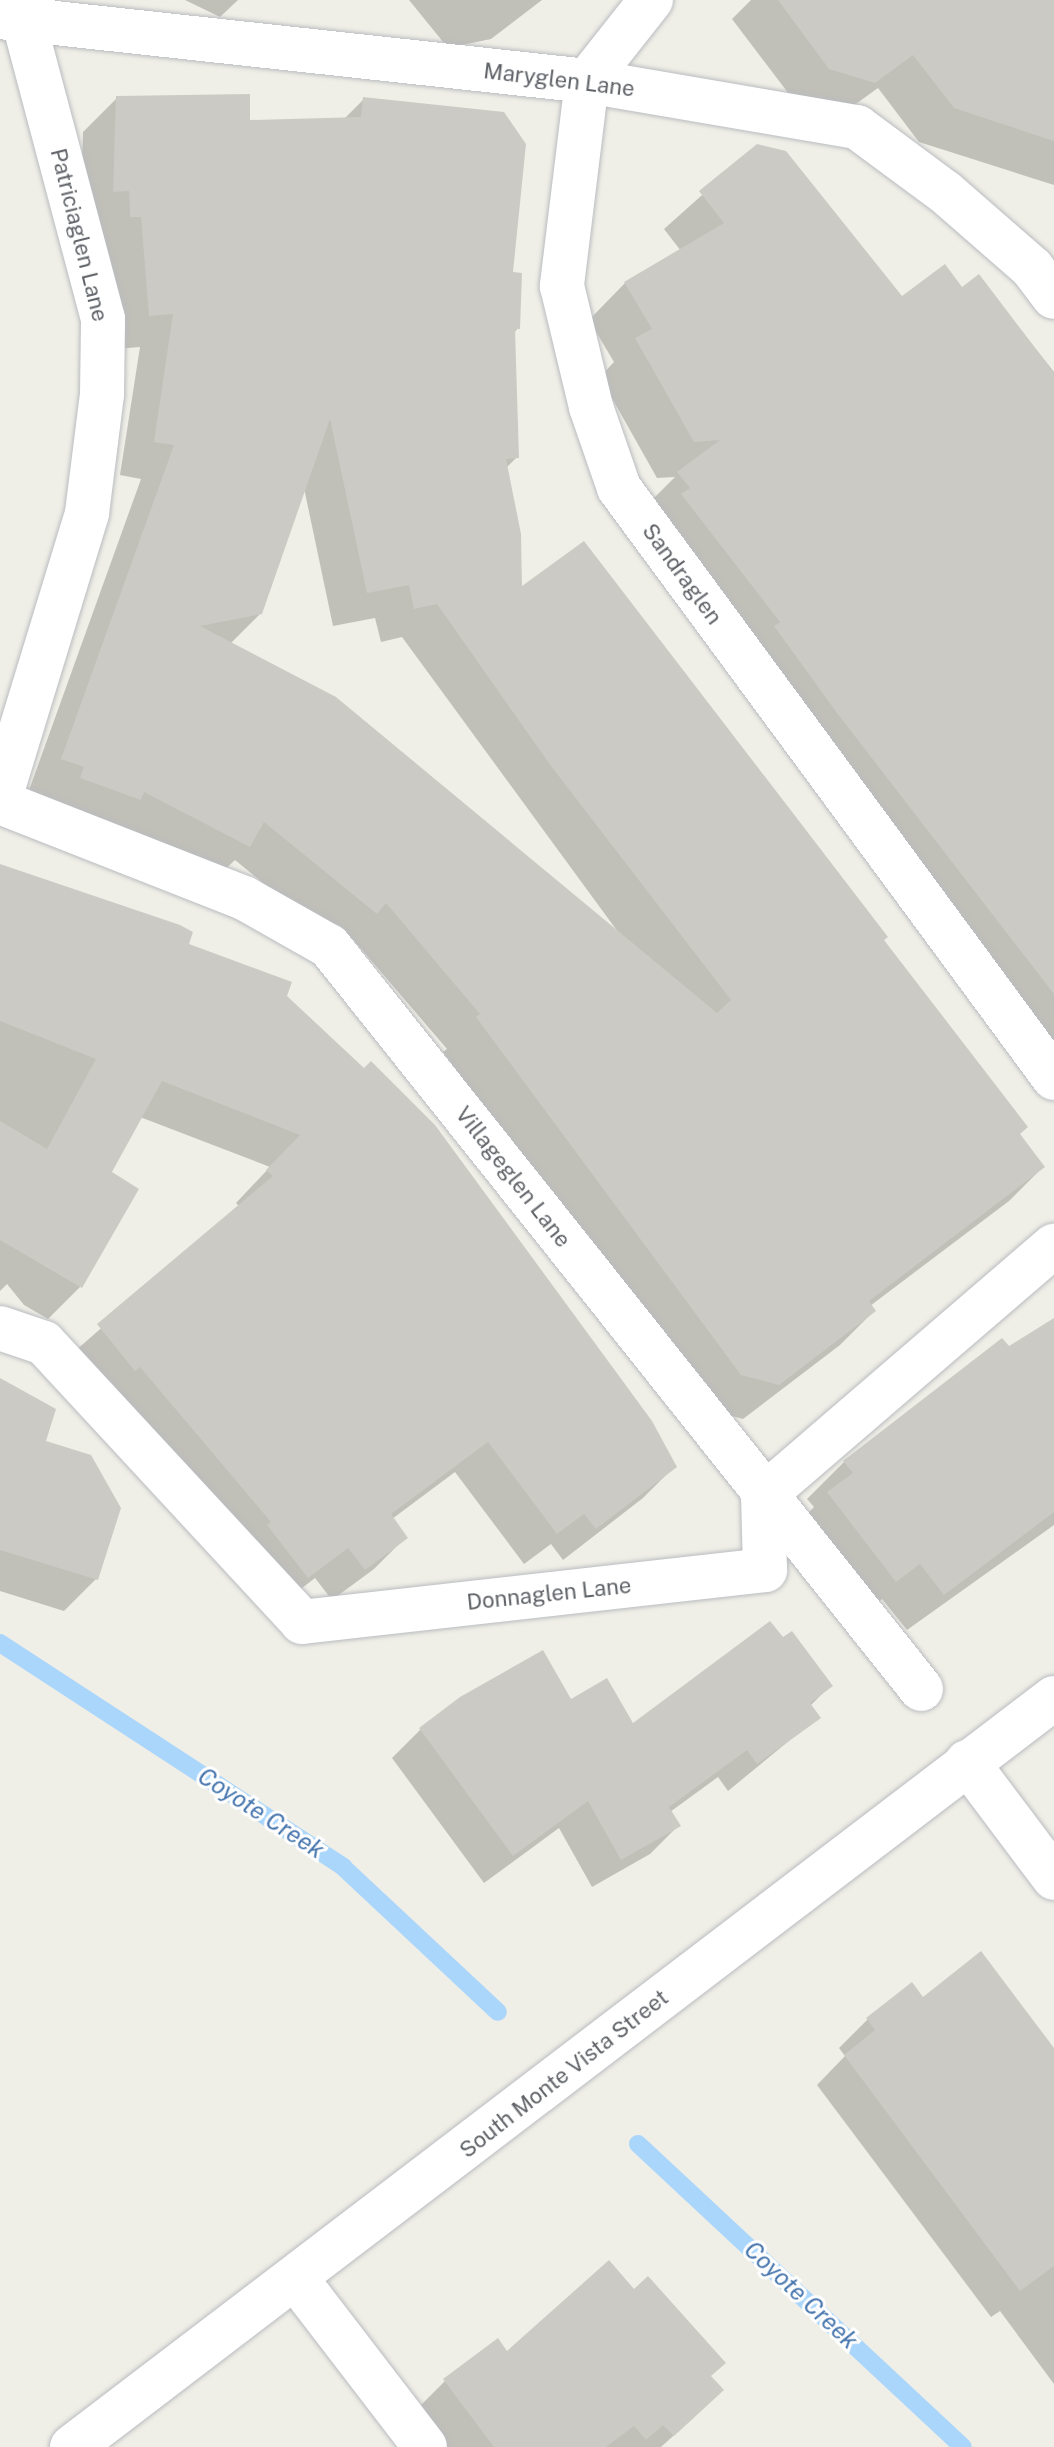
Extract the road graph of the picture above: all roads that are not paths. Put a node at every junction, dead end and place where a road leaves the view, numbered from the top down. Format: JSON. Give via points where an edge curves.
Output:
{"nodes":[{"id":1,"x":651,"y":0,"type":"edge"},
{"id":2,"x":19,"y":13,"type":"edge"},
{"id":3,"x":587,"y":81,"type":"junction"},
{"id":4,"x":1054,"y":297,"type":"edge"},
{"id":5,"x":0,"y":800,"type":"edge"},
{"id":6,"x":1054,"y":1078,"type":"edge"},
{"id":7,"x":1054,"y":1246,"type":"edge"},
{"id":8,"x":0,"y":1328,"type":"edge"},
{"id":9,"x":763,"y":1496,"type":"junction"},
{"id":10,"x":921,"y":1689,"type":"dead end"},
{"id":11,"x":1054,"y":1698,"type":"edge"},
{"id":12,"x":967,"y":1762,"type":"junction"},
{"id":13,"x":1054,"y":1878,"type":"edge"},
{"id":14,"x":297,"y":2280,"type":"junction"},
{"id":15,"x":72,"y":2447,"type":"edge"},
{"id":16,"x":425,"y":2447,"type":"edge"}],
"edges":[{"from":1,"to":3,"type":"street"},
{"from":2,"to":3,"type":"street","name":"Maryglen Lane"},
{"from":2,"to":5,"type":"street","name":"Patriciaglen Lane","via":[[103,319],[102,394],[87,513]]},
{"from":3,"to":4,"type":"street","name":"Maryglen Lane","via":[[857,127],[945,192],[1032,268]]},
{"from":3,"to":6,"type":"street","name":"Sandraglen","via":[[562,286],[591,407],[619,488]]},
{"from":5,"to":9,"type":"street","name":"Villageglen Lane","via":[[244,898],[329,946]]},
{"from":7,"to":9,"type":"street"},
{"from":8,"to":9,"type":"street","name":"Donnaglen Lane","via":[[44,1343],[302,1622],[765,1570]]},
{"from":9,"to":10,"type":"street","name":"Villageglen Lane"},
{"from":11,"to":12,"type":"street","name":"South Monte Vista Street"},
{"from":12,"to":13,"type":"street"},
{"from":12,"to":14,"type":"street","name":"South Monte Vista Street"},
{"from":14,"to":15,"type":"street","name":"South Monte Vista Street"},
{"from":14,"to":16,"type":"street"}]}
